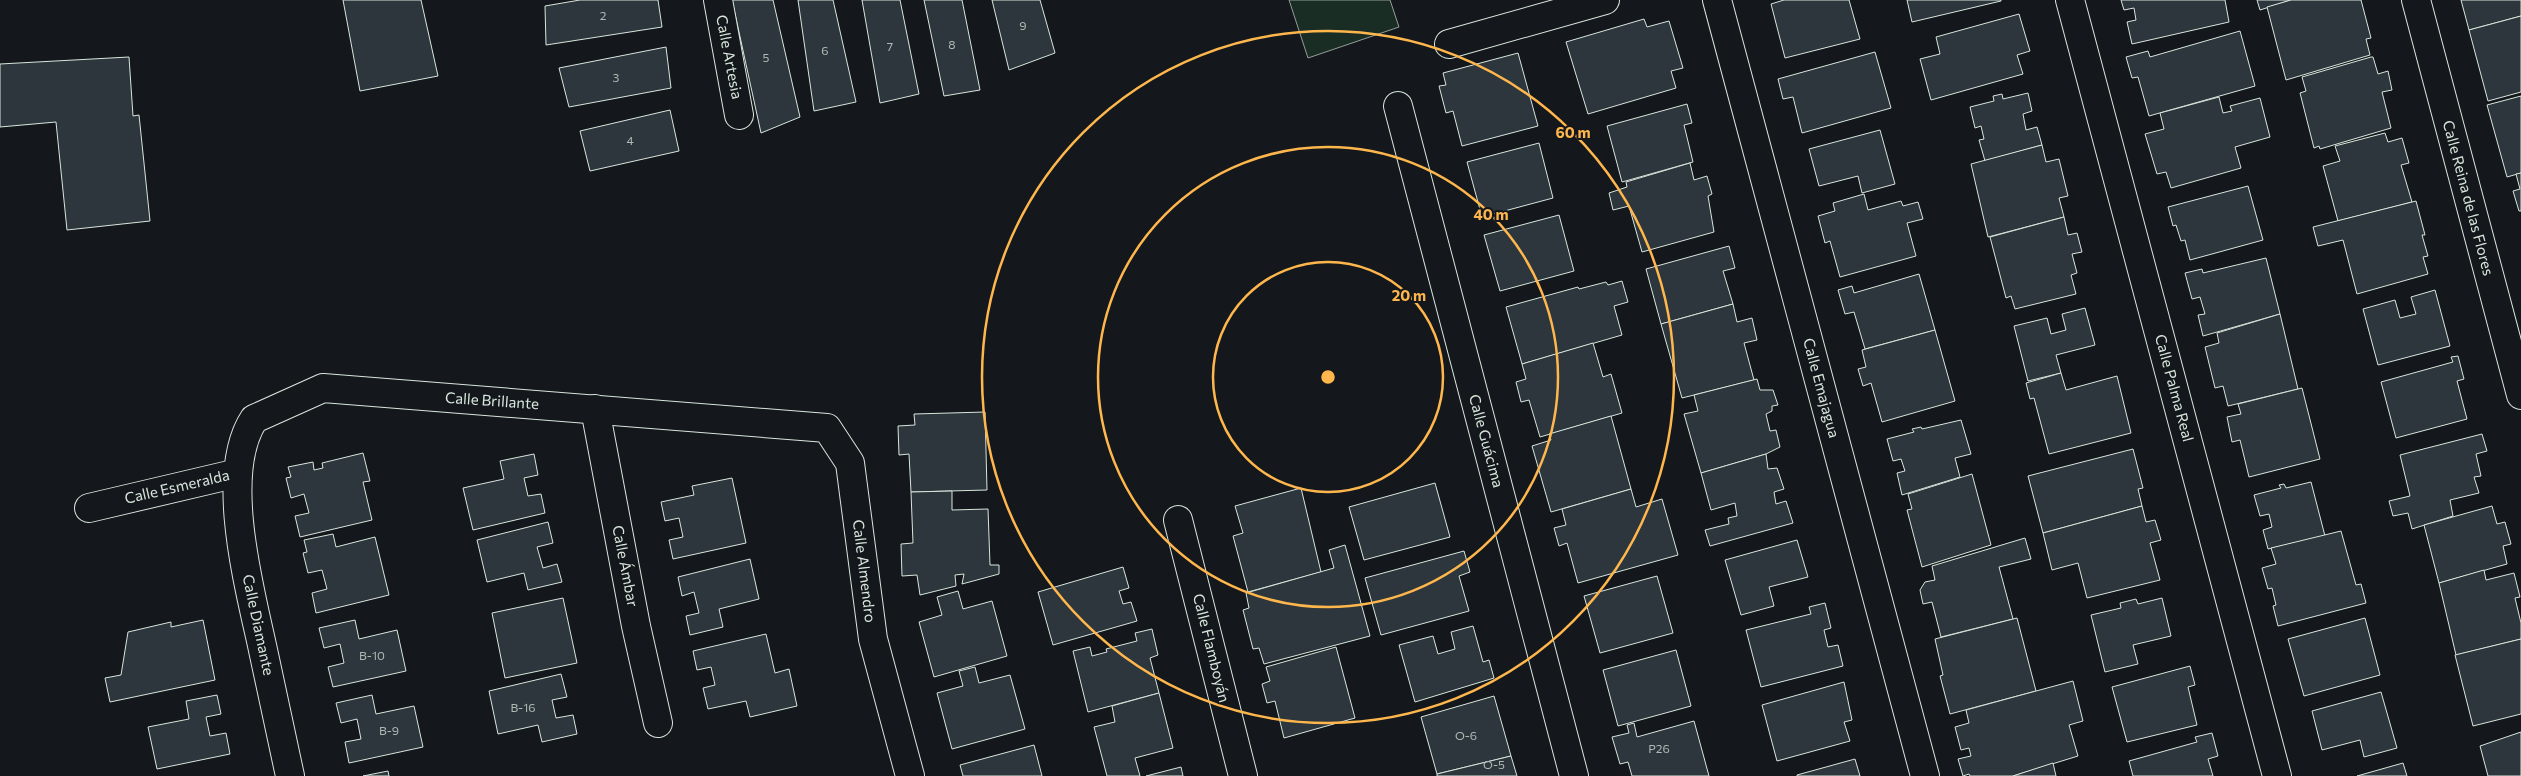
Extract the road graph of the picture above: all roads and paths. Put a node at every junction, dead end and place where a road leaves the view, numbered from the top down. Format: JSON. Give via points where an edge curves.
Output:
{"nodes":[{"id":1,"x":718,"y":0,"type":"edge"},
{"id":2,"x":1605,"y":0,"type":"edge"},
{"id":3,"x":1717,"y":0,"type":"edge"},
{"id":4,"x":2070,"y":0,"type":"edge"},
{"id":5,"x":2416,"y":0,"type":"edge"},
{"id":6,"x":1449,"y":44,"type":"dead end"},
{"id":7,"x":1398,"y":106,"type":"dead end"},
{"id":8,"x":740,"y":115,"type":"dead end"},
{"id":9,"x":2521,"y":396,"type":"edge"},
{"id":10,"x":595,"y":409,"type":"junction"},
{"id":11,"x":767,"y":422,"type":"joint"},
{"id":12,"x":240,"y":460,"type":"junction"},
{"id":13,"x":90,"y":508,"type":"dead end"},
{"id":14,"x":1178,"y":520,"type":"dead end"},
{"id":15,"x":658,"y":723,"type":"dead end"},
{"id":16,"x":290,"y":776,"type":"edge"},
{"id":17,"x":910,"y":776,"type":"edge"},
{"id":18,"x":1243,"y":776,"type":"edge"},
{"id":19,"x":1574,"y":776,"type":"edge"},
{"id":20,"x":1925,"y":776,"type":"edge"},
{"id":21,"x":2277,"y":776,"type":"edge"}],
"edges":[{"from":1,"to":8,"type":"street","name":"Calle Artesia"},
{"from":2,"to":6,"type":"street"},
{"from":3,"to":20,"type":"street","name":"Calle Emajagua"},
{"from":4,"to":21,"type":"street","name":"Calle Palma Real"},
{"from":5,"to":9,"type":"street","name":"Calle Reina de las Flores"},
{"from":7,"to":19,"type":"street","name":"Calle Guácima"},
{"from":10,"to":11,"type":"street","name":"Calle Brillante"},
{"from":10,"to":12,"type":"street","name":"Calle Brillante","via":[[323,388],[254,419]]},
{"from":10,"to":15,"type":"street","name":"Calle Ámbar"},
{"from":11,"to":17,"type":"street","name":"Calle Almendro","via":[[827,428],[850,463],[873,640]]},
{"from":12,"to":13,"type":"street","name":"Calle Esmeralda"},
{"from":12,"to":16,"type":"street","name":"Calle Diamante","via":[[240,519],[245,564]]},
{"from":14,"to":18,"type":"street","name":"Calle Flamboyán"}]}
